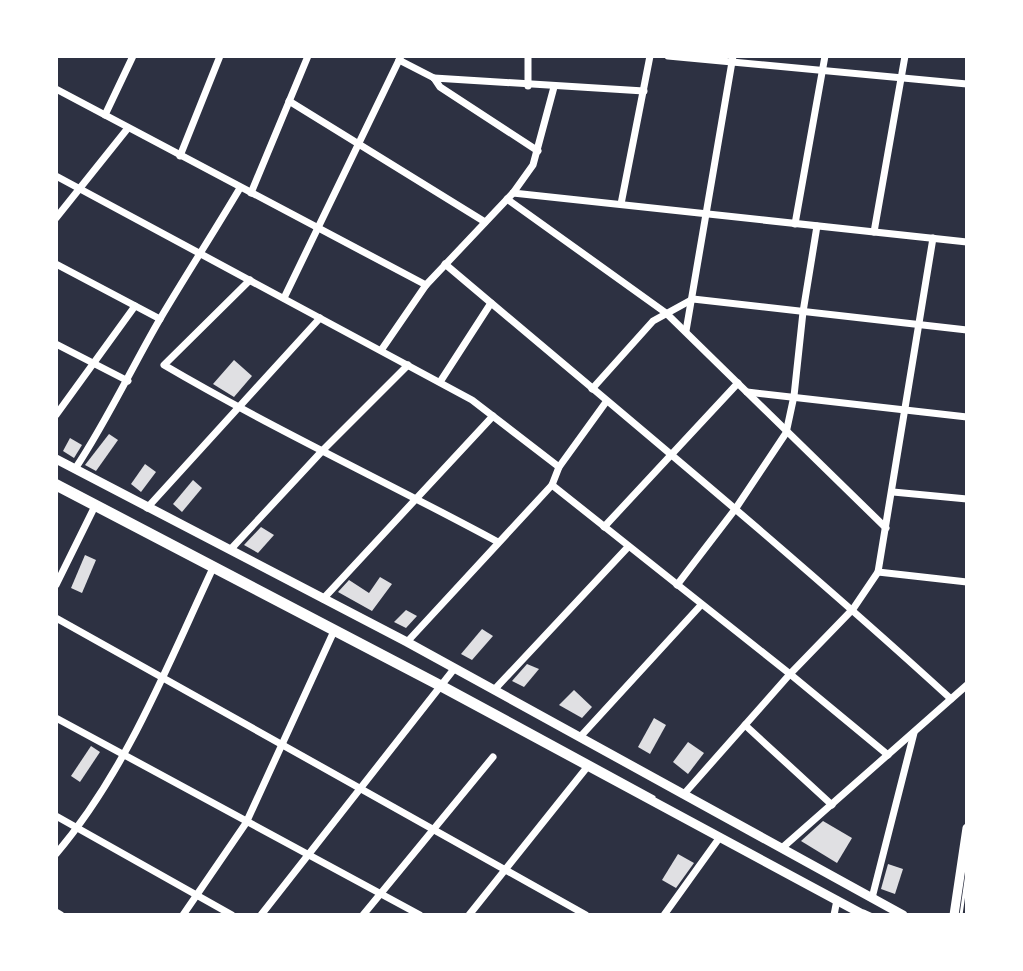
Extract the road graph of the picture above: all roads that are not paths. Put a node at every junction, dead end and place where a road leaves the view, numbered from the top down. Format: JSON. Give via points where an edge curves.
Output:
{"nodes":[{"id":1,"x":133,"y":56,"type":"edge"},
{"id":2,"x":220,"y":56,"type":"edge"},
{"id":3,"x":308,"y":56,"type":"edge"},
{"id":4,"x":528,"y":56,"type":"edge"},
{"id":5,"x":650,"y":56,"type":"edge"},
{"id":6,"x":668,"y":56,"type":"edge"},
{"id":7,"x":825,"y":56,"type":"edge"},
{"id":8,"x":905,"y":56,"type":"edge"},
{"id":9,"x":400,"y":58,"type":"edge"},
{"id":10,"x":733,"y":59,"type":"edge"},
{"id":11,"x":822,"y":71,"type":"junction"},
{"id":12,"x":434,"y":78,"type":"junction"},
{"id":13,"x":901,"y":78,"type":"junction"},
{"id":14,"x":967,"y":84,"type":"edge"},
{"id":15,"x":528,"y":86,"type":"junction"},
{"id":16,"x":554,"y":87,"type":"junction"},
{"id":17,"x":56,"y":89,"type":"edge"},
{"id":18,"x":644,"y":91,"type":"junction"},
{"id":19,"x":289,"y":101,"type":"junction"},
{"id":20,"x":105,"y":115,"type":"junction"},
{"id":21,"x":128,"y":128,"type":"junction"},
{"id":22,"x":358,"y":141,"type":"junction"},
{"id":23,"x":538,"y":151,"type":"junction"},
{"id":24,"x":180,"y":156,"type":"junction"},
{"id":25,"x":56,"y":176,"type":"edge"},
{"id":26,"x":240,"y":188,"type":"junction"},
{"id":27,"x":80,"y":189,"type":"junction"},
{"id":28,"x":251,"y":193,"type":"junction"},
{"id":29,"x":510,"y":196,"type":"junction"},
{"id":30,"x":621,"y":204,"type":"junction"},
{"id":31,"x":706,"y":214,"type":"junction"},
{"id":32,"x":56,"y":218,"type":"edge"},
{"id":33,"x":485,"y":222,"type":"junction"},
{"id":34,"x":795,"y":224,"type":"junction"},
{"id":35,"x":817,"y":226,"type":"junction"},
{"id":36,"x":319,"y":227,"type":"junction"},
{"id":37,"x":874,"y":232,"type":"junction"},
{"id":38,"x":933,"y":238,"type":"junction"},
{"id":39,"x":967,"y":242,"type":"edge"},
{"id":40,"x":201,"y":255,"type":"junction"},
{"id":41,"x":56,"y":264,"type":"edge"},
{"id":42,"x":445,"y":264,"type":"junction"},
{"id":43,"x":250,"y":280,"type":"junction"},
{"id":44,"x":426,"y":285,"type":"junction"},
{"id":45,"x":284,"y":298,"type":"junction"},
{"id":46,"x":693,"y":299,"type":"junction"},
{"id":47,"x":491,"y":303,"type":"junction"},
{"id":48,"x":135,"y":306,"type":"junction"},
{"id":49,"x":803,"y":312,"type":"junction"},
{"id":50,"x":666,"y":313,"type":"junction"},
{"id":51,"x":320,"y":318,"type":"junction"},
{"id":52,"x":160,"y":319,"type":"junction"},
{"id":53,"x":920,"y":323,"type":"junction"},
{"id":54,"x":967,"y":330,"type":"edge"},
{"id":55,"x":686,"y":331,"type":"junction"},
{"id":56,"x":56,"y":344,"type":"edge"},
{"id":57,"x":382,"y":349,"type":"junction"},
{"id":58,"x":94,"y":364,"type":"junction"},
{"id":59,"x":408,"y":365,"type":"junction"},
{"id":60,"x":128,"y":381,"type":"junction"},
{"id":61,"x":440,"y":382,"type":"junction"},
{"id":62,"x":738,"y":383,"type":"junction"},
{"id":63,"x":592,"y":389,"type":"junction"},
{"id":64,"x":746,"y":391,"type":"junction"},
{"id":65,"x":794,"y":396,"type":"junction"},
{"id":66,"x":606,"y":402,"type":"junction"},
{"id":67,"x":238,"y":409,"type":"junction"},
{"id":68,"x":907,"y":410,"type":"junction"},
{"id":69,"x":56,"y":415,"type":"edge"},
{"id":70,"x":493,"y":416,"type":"junction"},
{"id":71,"x":967,"y":417,"type":"edge"},
{"id":72,"x":786,"y":433,"type":"junction"},
{"id":73,"x":323,"y":450,"type":"junction"},
{"id":74,"x":671,"y":455,"type":"junction"},
{"id":75,"x":56,"y":459,"type":"edge"},
{"id":76,"x":559,"y":467,"type":"junction"},
{"id":77,"x":75,"y":469,"type":"junction"},
{"id":78,"x":56,"y":483,"type":"edge"},
{"id":79,"x":552,"y":485,"type":"junction"},
{"id":80,"x":893,"y":492,"type":"junction"},
{"id":81,"x":417,"y":499,"type":"junction"},
{"id":82,"x":967,"y":499,"type":"edge"},
{"id":83,"x":95,"y":506,"type":"junction"},
{"id":84,"x":147,"y":508,"type":"junction"},
{"id":85,"x":736,"y":508,"type":"junction"},
{"id":86,"x":604,"y":527,"type":"junction"},
{"id":87,"x":886,"y":528,"type":"junction"},
{"id":88,"x":498,"y":542,"type":"junction"},
{"id":89,"x":628,"y":547,"type":"junction"},
{"id":90,"x":230,"y":550,"type":"junction"},
{"id":91,"x":213,"y":568,"type":"junction"},
{"id":92,"x":878,"y":572,"type":"junction"},
{"id":93,"x":967,"y":582,"type":"edge"},
{"id":94,"x":56,"y":585,"type":"edge"},
{"id":95,"x":677,"y":585,"type":"junction"},
{"id":96,"x":323,"y":599,"type":"junction"},
{"id":97,"x":701,"y":605,"type":"junction"},
{"id":98,"x":853,"y":609,"type":"junction"},
{"id":99,"x":56,"y":618,"type":"edge"},
{"id":100,"x":334,"y":631,"type":"junction"},
{"id":101,"x":407,"y":642,"type":"junction"},
{"id":102,"x":454,"y":669,"type":"junction"},
{"id":103,"x":790,"y":674,"type":"junction"},
{"id":104,"x":162,"y":678,"type":"junction"},
{"id":105,"x":443,"y":685,"type":"junction"},
{"id":106,"x":967,"y":685,"type":"edge"},
{"id":107,"x":494,"y":690,"type":"junction"},
{"id":108,"x":951,"y":699,"type":"junction"},
{"id":109,"x":56,"y":718,"type":"edge"},
{"id":110,"x":745,"y":725,"type":"junction"},
{"id":111,"x":915,"y":731,"type":"junction"},
{"id":112,"x":580,"y":737,"type":"junction"},
{"id":113,"x":282,"y":745,"type":"junction"},
{"id":114,"x":888,"y":755,"type":"junction"},
{"id":115,"x":124,"y":756,"type":"junction"},
{"id":116,"x":493,"y":757,"type":"dead end"},
{"id":117,"x":588,"y":766,"type":"junction"},
{"id":118,"x":359,"y":788,"type":"junction"},
{"id":119,"x":684,"y":794,"type":"junction"},
{"id":120,"x":832,"y":805,"type":"junction"},
{"id":121,"x":56,"y":816,"type":"edge"},
{"id":122,"x":246,"y":823,"type":"junction"},
{"id":123,"x":78,"y":828,"type":"junction"},
{"id":124,"x":967,"y":828,"type":"edge"},
{"id":125,"x":432,"y":830,"type":"junction"},
{"id":126,"x":720,"y":837,"type":"junction"},
{"id":127,"x":782,"y":848,"type":"junction"},
{"id":128,"x":56,"y":854,"type":"edge"},
{"id":129,"x":309,"y":856,"type":"junction"},
{"id":130,"x":505,"y":870,"type":"junction"},
{"id":131,"x":967,"y":873,"type":"edge"},
{"id":132,"x":380,"y":894,"type":"junction"},
{"id":133,"x":198,"y":896,"type":"junction"},
{"id":134,"x":872,"y":898,"type":"junction"},
{"id":135,"x":837,"y":900,"type":"junction"},
{"id":136,"x":183,"y":915,"type":"edge"},
{"id":137,"x":232,"y":915,"type":"edge"},
{"id":138,"x":261,"y":915,"type":"edge"},
{"id":139,"x":363,"y":915,"type":"edge"},
{"id":140,"x":420,"y":915,"type":"edge"},
{"id":141,"x":469,"y":915,"type":"edge"},
{"id":142,"x":586,"y":915,"type":"edge"},
{"id":143,"x":664,"y":915,"type":"edge"},
{"id":144,"x":834,"y":915,"type":"edge"},
{"id":145,"x":864,"y":915,"type":"edge"},
{"id":146,"x":873,"y":915,"type":"edge"},
{"id":147,"x":903,"y":915,"type":"edge"},
{"id":148,"x":954,"y":915,"type":"edge"},
{"id":149,"x":961,"y":915,"type":"edge"}],
"edges":[{"from":1,"to":20,"type":"street"},
{"from":2,"to":24,"type":"street"},
{"from":3,"to":19,"type":"street"},
{"from":4,"to":15,"type":"street"},
{"from":5,"to":18,"type":"street"},
{"from":6,"to":10,"type":"street"},
{"from":7,"to":11,"type":"street"},
{"from":8,"to":13,"type":"street"},
{"from":9,"to":12,"type":"street"},
{"from":9,"to":22,"type":"street"},
{"from":10,"to":11,"type":"street"},
{"from":10,"to":31,"type":"street"},
{"from":11,"to":13,"type":"street"},
{"from":11,"to":34,"type":"street"},
{"from":12,"to":15,"type":"street"},
{"from":12,"to":23,"type":"street"},
{"from":13,"to":14,"type":"street"},
{"from":13,"to":37,"type":"street"},
{"from":15,"to":16,"type":"street"},
{"from":16,"to":18,"type":"street"},
{"from":16,"to":23,"type":"street"},
{"from":17,"to":20,"type":"street"},
{"from":18,"to":30,"type":"street"},
{"from":19,"to":22,"type":"street"},
{"from":19,"to":28,"type":"street"},
{"from":20,"to":21,"type":"street"},
{"from":21,"to":24,"type":"street"},
{"from":21,"to":27,"type":"street"},
{"from":22,"to":33,"type":"street"},
{"from":22,"to":36,"type":"street"},
{"from":23,"to":29,"type":"street"},
{"from":24,"to":26,"type":"street"},
{"from":25,"to":27,"type":"street"},
{"from":26,"to":28,"type":"street"},
{"from":26,"to":40,"type":"street"},
{"from":27,"to":32,"type":"street"},
{"from":27,"to":40,"type":"street"},
{"from":28,"to":36,"type":"street"},
{"from":29,"to":30,"type":"street"},
{"from":29,"to":33,"type":"street"},
{"from":29,"to":50,"type":"street"},
{"from":30,"to":31,"type":"street"},
{"from":31,"to":34,"type":"street"},
{"from":31,"to":46,"type":"street"},
{"from":33,"to":42,"type":"street"},
{"from":34,"to":35,"type":"street"},
{"from":35,"to":37,"type":"street"},
{"from":35,"to":49,"type":"street"},
{"from":36,"to":44,"type":"street"},
{"from":36,"to":45,"type":"street"},
{"from":37,"to":38,"type":"street"},
{"from":38,"to":39,"type":"street"},
{"from":38,"to":53,"type":"street"},
{"from":40,"to":43,"type":"street"},
{"from":40,"to":52,"type":"street"},
{"from":41,"to":48,"type":"street"},
{"from":42,"to":44,"type":"street"},
{"from":42,"to":47,"type":"street"},
{"from":43,"to":45,"type":"street"},
{"from":43,"to":67,"type":"street","via":[[164,365]]},
{"from":44,"to":57,"type":"street"},
{"from":45,"to":51,"type":"street"},
{"from":46,"to":49,"type":"street"},
{"from":46,"to":50,"type":"street"},
{"from":46,"to":55,"type":"street"},
{"from":47,"to":61,"type":"street"},
{"from":47,"to":63,"type":"street"},
{"from":48,"to":52,"type":"street"},
{"from":48,"to":58,"type":"street"},
{"from":49,"to":53,"type":"street"},
{"from":49,"to":65,"type":"street"},
{"from":50,"to":55,"type":"street"},
{"from":50,"to":63,"type":"street"},
{"from":51,"to":57,"type":"street"},
{"from":51,"to":67,"type":"street"},
{"from":52,"to":60,"type":"street"},
{"from":53,"to":54,"type":"street"},
{"from":53,"to":68,"type":"street"},
{"from":55,"to":62,"type":"street"},
{"from":56,"to":58,"type":"street"},
{"from":57,"to":59,"type":"street"},
{"from":58,"to":60,"type":"street"},
{"from":58,"to":69,"type":"street"},
{"from":59,"to":61,"type":"street"},
{"from":59,"to":73,"type":"street"},
{"from":60,"to":77,"type":"street"},
{"from":61,"to":70,"type":"street"},
{"from":62,"to":64,"type":"street"},
{"from":62,"to":74,"type":"street"},
{"from":63,"to":66,"type":"street"},
{"from":64,"to":65,"type":"street"},
{"from":64,"to":72,"type":"street"},
{"from":65,"to":68,"type":"street"},
{"from":65,"to":72,"type":"street"},
{"from":66,"to":74,"type":"street"},
{"from":66,"to":76,"type":"street"},
{"from":67,"to":73,"type":"street"},
{"from":67,"to":84,"type":"street"},
{"from":68,"to":71,"type":"street"},
{"from":68,"to":80,"type":"street"},
{"from":70,"to":76,"type":"street"},
{"from":70,"to":81,"type":"street"},
{"from":72,"to":85,"type":"street"},
{"from":72,"to":87,"type":"street"},
{"from":73,"to":81,"type":"street"},
{"from":73,"to":90,"type":"street"},
{"from":74,"to":85,"type":"street"},
{"from":74,"to":86,"type":"street"},
{"from":75,"to":77,"type":"main road"},
{"from":76,"to":79,"type":"street"},
{"from":77,"to":84,"type":"main road"},
{"from":78,"to":83,"type":"main road"},
{"from":78,"to":105,"type":"lane"},
{"from":79,"to":86,"type":"street"},
{"from":79,"to":88,"type":"street"},
{"from":80,"to":82,"type":"street"},
{"from":80,"to":87,"type":"street"},
{"from":81,"to":88,"type":"street"},
{"from":81,"to":96,"type":"street"},
{"from":83,"to":91,"type":"main road"},
{"from":83,"to":94,"type":"street"},
{"from":84,"to":90,"type":"main road"},
{"from":85,"to":95,"type":"street"},
{"from":85,"to":98,"type":"street"},
{"from":86,"to":89,"type":"street"},
{"from":87,"to":92,"type":"street"},
{"from":88,"to":101,"type":"street"},
{"from":89,"to":95,"type":"street"},
{"from":89,"to":107,"type":"street"},
{"from":90,"to":96,"type":"main road"},
{"from":91,"to":100,"type":"main road"},
{"from":91,"to":104,"type":"street"},
{"from":92,"to":93,"type":"street"},
{"from":92,"to":98,"type":"street"},
{"from":95,"to":97,"type":"street"},
{"from":96,"to":101,"type":"main road"},
{"from":97,"to":103,"type":"street"},
{"from":97,"to":112,"type":"street"},
{"from":98,"to":103,"type":"street"},
{"from":98,"to":108,"type":"street"},
{"from":99,"to":104,"type":"street"},
{"from":100,"to":105,"type":"main road"},
{"from":100,"to":113,"type":"street"},
{"from":101,"to":102,"type":"main road"},
{"from":102,"to":105,"type":"street"},
{"from":102,"to":107,"type":"main road"},
{"from":103,"to":110,"type":"street"},
{"from":103,"to":114,"type":"street"},
{"from":104,"to":113,"type":"street"},
{"from":104,"to":115,"type":"street"},
{"from":105,"to":117,"type":"main road"},
{"from":105,"to":118,"type":"street"},
{"from":105,"to":146,"type":"lane"},
{"from":106,"to":108,"type":"street"},
{"from":107,"to":112,"type":"main road"},
{"from":108,"to":111,"type":"street"},
{"from":109,"to":115,"type":"street"},
{"from":110,"to":119,"type":"street"},
{"from":110,"to":120,"type":"street"},
{"from":111,"to":114,"type":"street"},
{"from":111,"to":134,"type":"street"},
{"from":112,"to":119,"type":"main road"},
{"from":113,"to":118,"type":"street"},
{"from":113,"to":122,"type":"street"},
{"from":114,"to":120,"type":"street"},
{"from":115,"to":122,"type":"street"},
{"from":115,"to":123,"type":"street"},
{"from":116,"to":125,"type":"street"},
{"from":117,"to":126,"type":"main road"},
{"from":117,"to":130,"type":"street"},
{"from":118,"to":125,"type":"street"},
{"from":118,"to":129,"type":"street"},
{"from":119,"to":127,"type":"main road"},
{"from":120,"to":127,"type":"street"},
{"from":121,"to":123,"type":"street"},
{"from":122,"to":129,"type":"street"},
{"from":122,"to":133,"type":"street"},
{"from":123,"to":128,"type":"street"},
{"from":123,"to":133,"type":"street"},
{"from":124,"to":148,"type":"main road"},
{"from":125,"to":130,"type":"street"},
{"from":125,"to":132,"type":"street"},
{"from":126,"to":135,"type":"main road"},
{"from":126,"to":143,"type":"street"},
{"from":127,"to":134,"type":"main road"},
{"from":129,"to":132,"type":"street"},
{"from":129,"to":138,"type":"street"},
{"from":130,"to":141,"type":"street"},
{"from":130,"to":142,"type":"street"},
{"from":131,"to":149,"type":"lane"},
{"from":132,"to":139,"type":"street"},
{"from":132,"to":140,"type":"street"},
{"from":133,"to":136,"type":"street"},
{"from":133,"to":137,"type":"street"},
{"from":134,"to":147,"type":"main road"},
{"from":135,"to":144,"type":"street"},
{"from":135,"to":145,"type":"main road"}]}
